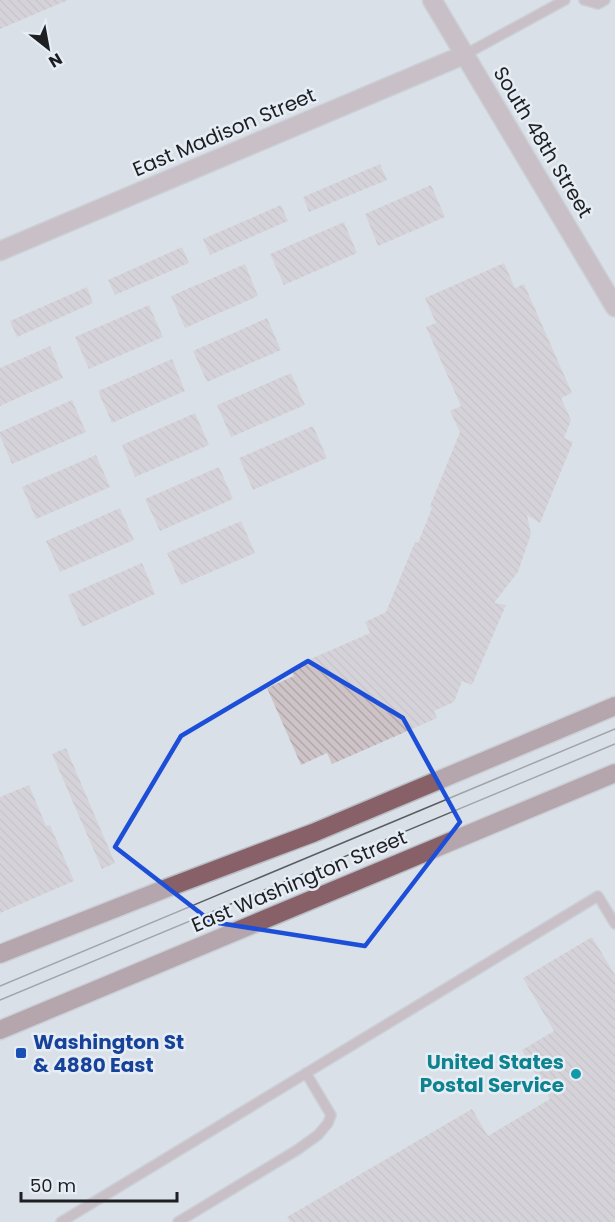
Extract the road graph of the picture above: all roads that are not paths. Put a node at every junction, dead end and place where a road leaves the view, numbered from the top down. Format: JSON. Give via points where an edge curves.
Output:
{"nodes":[{"id":1,"x":432,"y":0,"type":"edge"},
{"id":2,"x":566,"y":0,"type":"edge"},
{"id":3,"x":584,"y":0,"type":"edge"},
{"id":4,"x":605,"y":0,"type":"edge"},
{"id":5,"x":466,"y":54,"type":"junction"},
{"id":6,"x":0,"y":251,"type":"edge"},
{"id":7,"x":615,"y":306,"type":"edge"},
{"id":8,"x":615,"y":705,"type":"edge"},
{"id":9,"x":615,"y":773,"type":"edge"},
{"id":10,"x":615,"y":924,"type":"edge"},
{"id":11,"x":0,"y":954,"type":"edge"},
{"id":12,"x":0,"y":1030,"type":"edge"},
{"id":13,"x":306,"y":1073,"type":"junction"},
{"id":14,"x":61,"y":1222,"type":"edge"},
{"id":15,"x":178,"y":1222,"type":"edge"}],
"edges":[{"from":1,"to":5,"type":"street","name":"South 48th Street"},
{"from":2,"to":5,"type":"lane"},
{"from":3,"to":4,"type":"lane","via":[[598,4]]},
{"from":5,"to":6,"type":"street","name":"East Madison Street"},
{"from":5,"to":7,"type":"street","name":"South 48th Street"},
{"from":8,"to":11,"type":"main road","name":"East Washington Street","via":[[313,833]]},
{"from":9,"to":12,"type":"main road","name":"East Washington Street"},
{"from":10,"to":13,"type":"lane","via":[[598,896]]},
{"from":13,"to":14,"type":"lane"},
{"from":13,"to":15,"type":"lane","via":[[331,1115],[328,1124],[297,1150]]}]}
